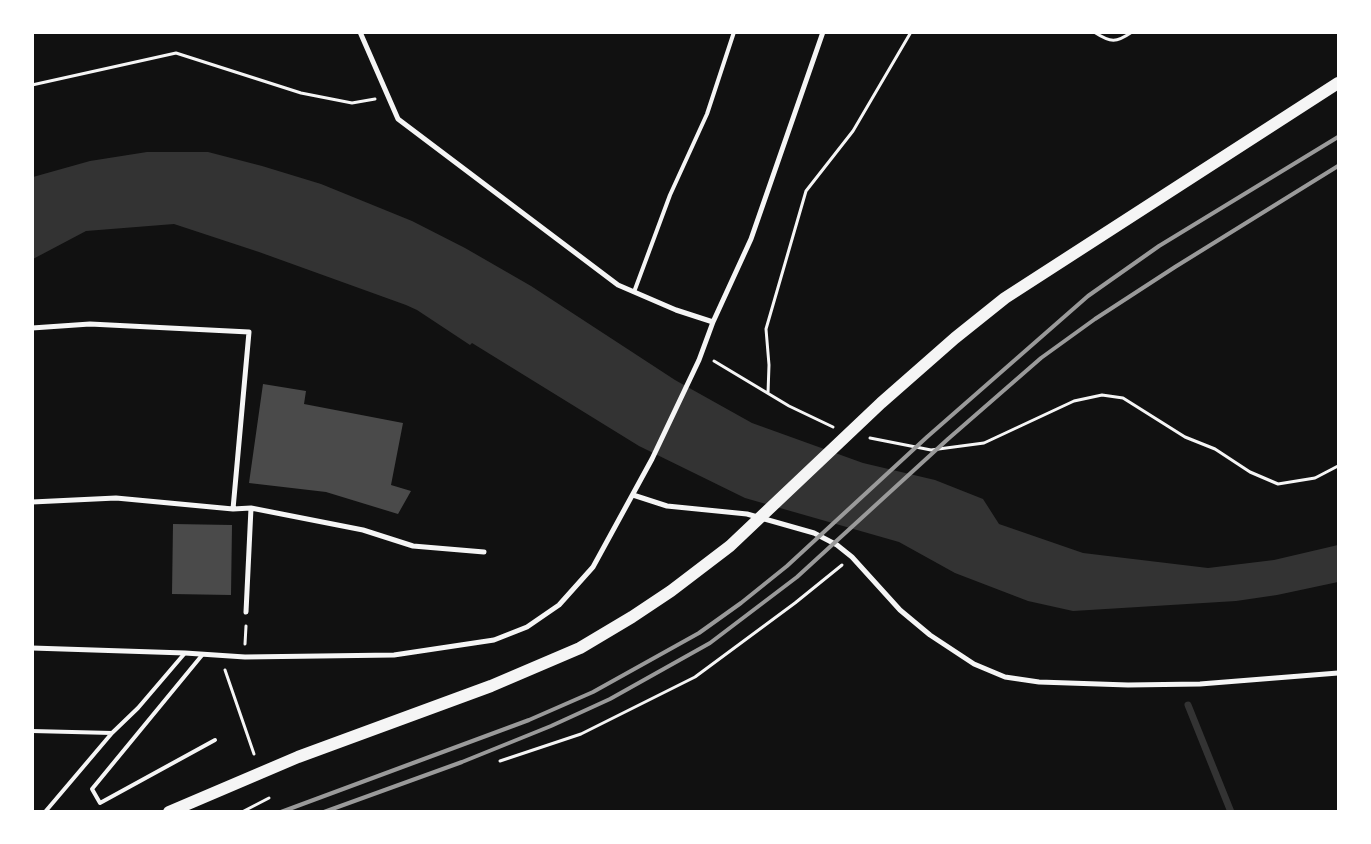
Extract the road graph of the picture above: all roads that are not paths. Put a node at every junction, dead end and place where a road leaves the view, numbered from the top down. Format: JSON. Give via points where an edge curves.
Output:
{"nodes":[{"id":1,"x":360,"y":32,"type":"edge"},
{"id":2,"x":734,"y":32,"type":"edge"},
{"id":3,"x":823,"y":32,"type":"edge"},
{"id":4,"x":1338,"y":83,"type":"edge"},
{"id":5,"x":634,"y":292,"type":"junction"},
{"id":6,"x":714,"y":322,"type":"junction"},
{"id":7,"x":32,"y":328,"type":"edge"},
{"id":8,"x":633,"y":495,"type":"junction"},
{"id":9,"x":32,"y":502,"type":"edge"},
{"id":10,"x":251,"y":508,"type":"junction"},
{"id":11,"x":233,"y":509,"type":"junction"},
{"id":12,"x":484,"y":552,"type":"dead end"},
{"id":13,"x":246,"y":612,"type":"road end"},
{"id":14,"x":32,"y":648,"type":"edge"},
{"id":15,"x":185,"y":653,"type":"junction"},
{"id":16,"x":203,"y":654,"type":"junction"},
{"id":17,"x":1338,"y":673,"type":"edge"},
{"id":18,"x":32,"y":731,"type":"edge"},
{"id":19,"x":112,"y":733,"type":"junction"},
{"id":20,"x":215,"y":740,"type":"dead end"},
{"id":21,"x":45,"y":812,"type":"edge"},
{"id":22,"x":170,"y":812,"type":"edge"}],
"edges":[{"from":1,"to":5,"type":"street","via":[[398,119],[618,285]]},
{"from":2,"to":5,"type":"lane","via":[[707,114],[670,195]]},
{"from":3,"to":6,"type":"street","via":[[751,239]]},
{"from":4,"to":22,"type":"main road","via":[[1006,298],[881,403],[730,546],[640,612],[580,648],[492,686],[298,757]]},
{"from":5,"to":6,"type":"street"},
{"from":6,"to":8,"type":"street","via":[[699,360]]},
{"from":7,"to":11,"type":"street","via":[[90,324],[249,332]]},
{"from":8,"to":16,"type":"street","via":[[594,567],[559,605],[527,627],[494,640],[394,655],[245,657]]},
{"from":8,"to":17,"type":"street","via":[[667,506],[747,514],[814,533],[852,557],[900,610],[930,635],[974,664],[1005,676],[1048,683],[1146,685]]},
{"from":9,"to":11,"type":"street","via":[[116,498]]},
{"from":10,"to":11,"type":"street"},
{"from":10,"to":12,"type":"street","via":[[362,530],[413,546]]},
{"from":10,"to":13,"type":"street"},
{"from":14,"to":15,"type":"street"},
{"from":15,"to":16,"type":"street"},
{"from":15,"to":19,"type":"lane"},
{"from":16,"to":20,"type":"lane","via":[[92,789],[100,803]]},
{"from":18,"to":19,"type":"lane"},
{"from":19,"to":21,"type":"lane"}]}
